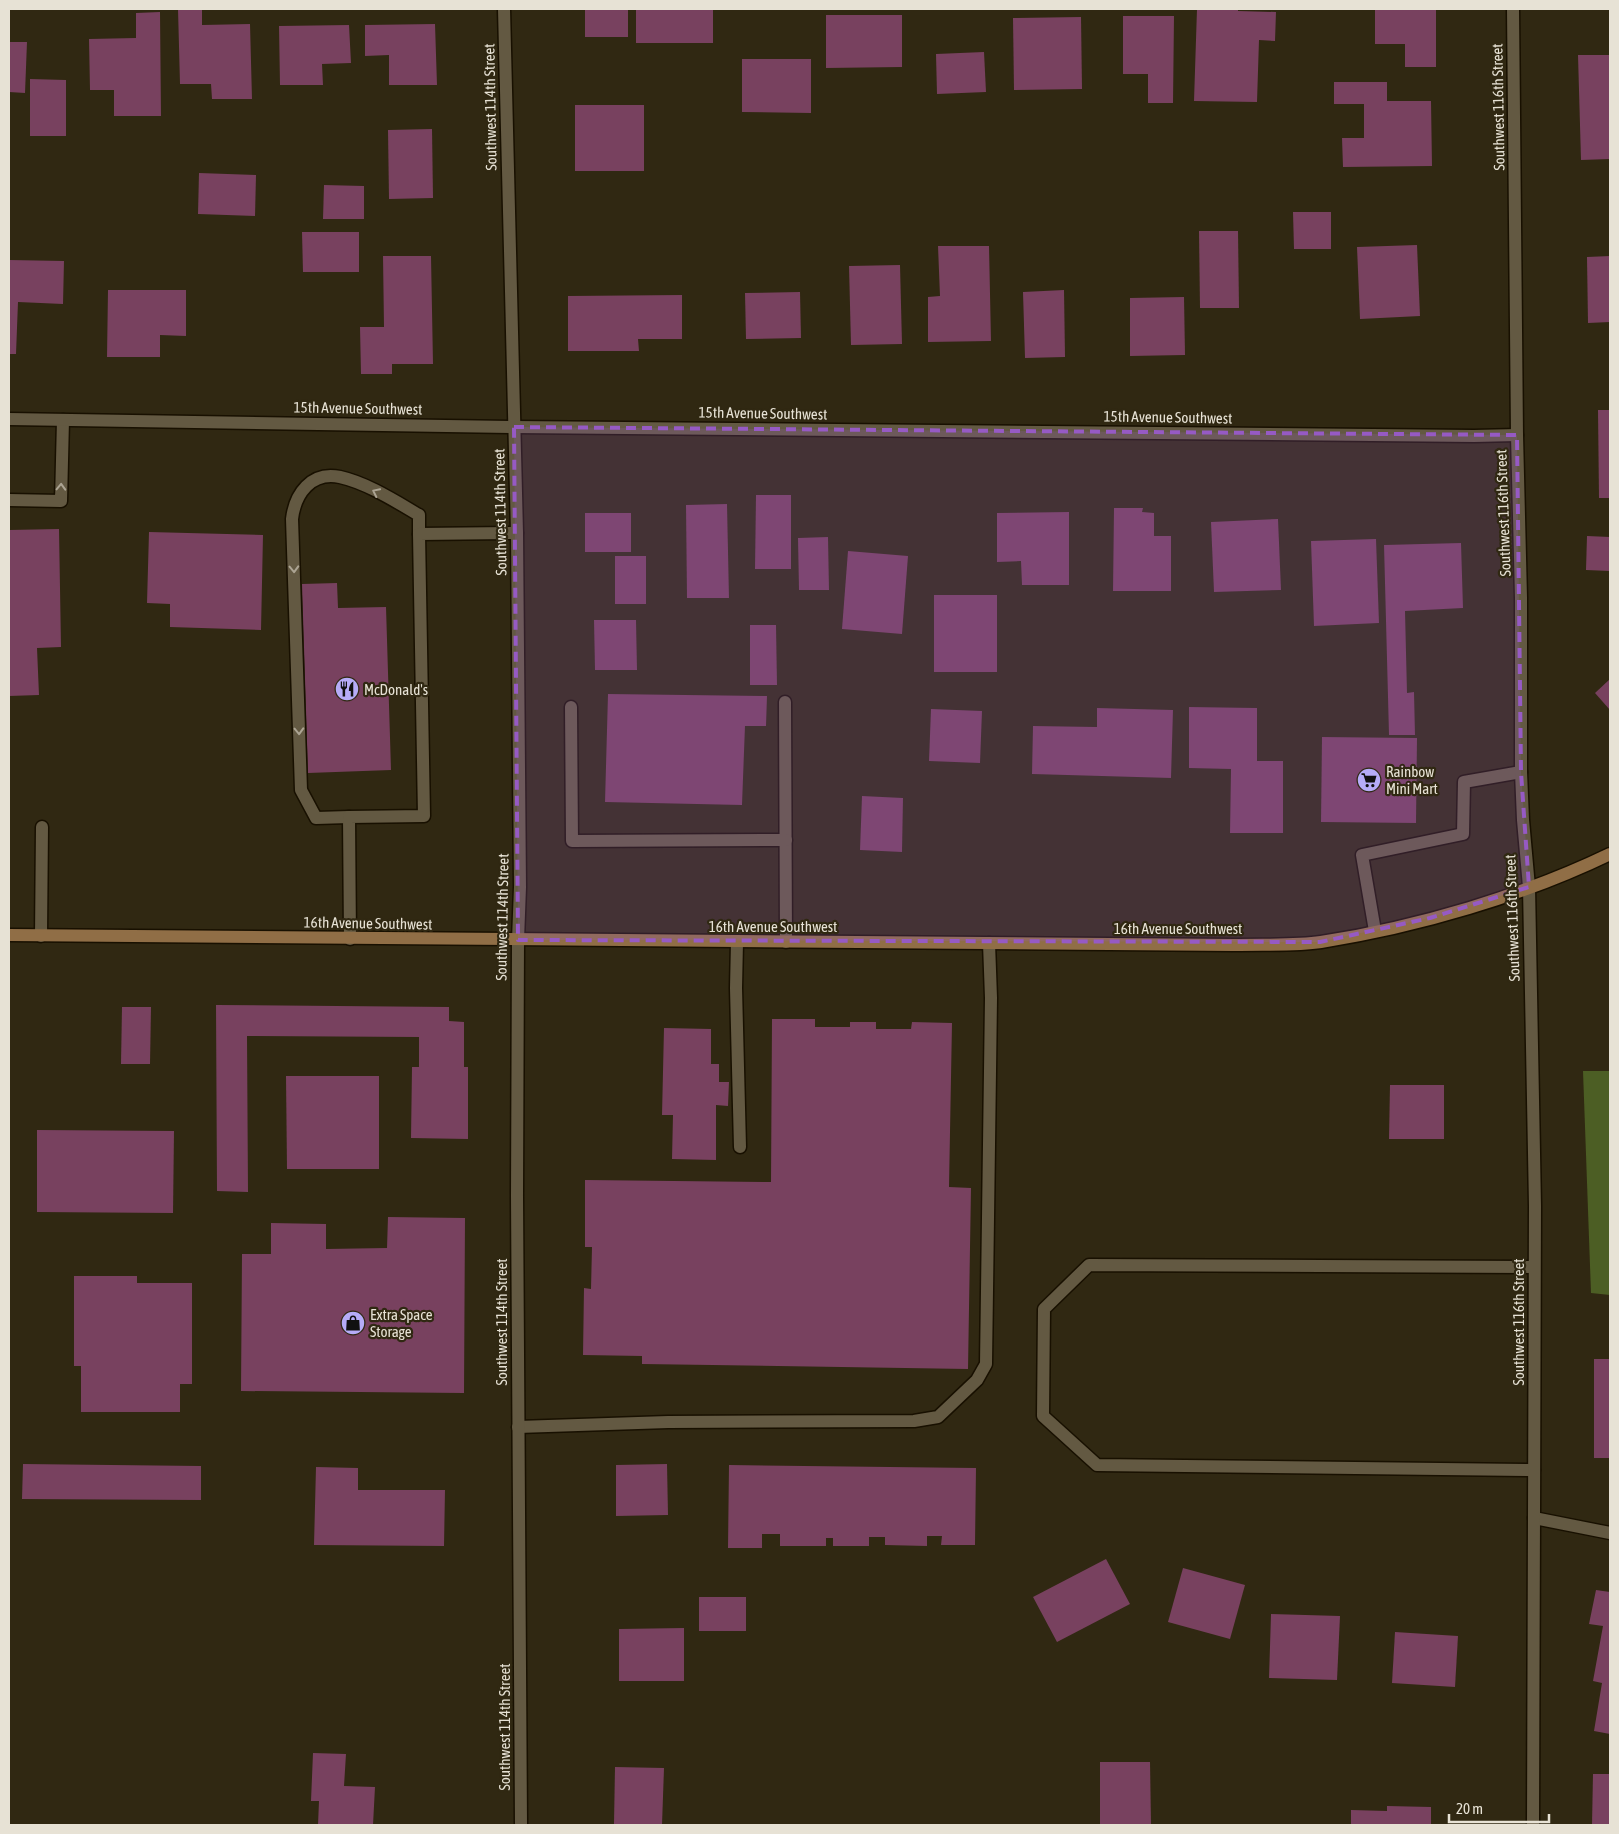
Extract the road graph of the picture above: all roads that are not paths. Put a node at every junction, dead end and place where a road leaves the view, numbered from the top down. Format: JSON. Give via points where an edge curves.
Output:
{"nodes":[{"id":1,"x":504,"y":9,"type":"edge"},
{"id":2,"x":1513,"y":9,"type":"edge"},
{"id":3,"x":9,"y":419,"type":"edge"},
{"id":4,"x":63,"y":420,"type":"junction"},
{"id":5,"x":514,"y":427,"type":"junction"},
{"id":6,"x":1517,"y":434,"type":"junction"},
{"id":7,"x":9,"y":500,"type":"edge"},
{"id":8,"x":517,"y":533,"type":"junction"},
{"id":9,"x":419,"y":534,"type":"junction"},
{"id":10,"x":785,"y":702,"type":"dead end"},
{"id":11,"x":572,"y":707,"type":"dead end"},
{"id":12,"x":1521,"y":772,"type":"junction"},
{"id":13,"x":349,"y":818,"type":"junction"},
{"id":14,"x":42,"y":827,"type":"dead end"},
{"id":15,"x":786,"y":840,"type":"junction"},
{"id":16,"x":1610,"y":854,"type":"edge"},
{"id":17,"x":1529,"y":887,"type":"junction"},
{"id":18,"x":1375,"y":931,"type":"junction"},
{"id":19,"x":9,"y":936,"type":"edge"},
{"id":20,"x":41,"y":936,"type":"junction"},
{"id":21,"x":350,"y":939,"type":"junction"},
{"id":22,"x":518,"y":940,"type":"junction"},
{"id":23,"x":737,"y":942,"type":"junction"},
{"id":24,"x":786,"y":942,"type":"junction"},
{"id":25,"x":989,"y":944,"type":"junction"},
{"id":26,"x":740,"y":1147,"type":"dead end"},
{"id":27,"x":1534,"y":1267,"type":"junction"},
{"id":28,"x":518,"y":1427,"type":"junction"},
{"id":29,"x":1534,"y":1470,"type":"junction"},
{"id":30,"x":1534,"y":1518,"type":"junction"},
{"id":31,"x":1610,"y":1533,"type":"edge"},
{"id":32,"x":521,"y":1825,"type":"edge"},
{"id":33,"x":1533,"y":1825,"type":"edge"}],
"edges":[{"from":1,"to":5,"type":"street","name":"Southwest 114th Street"},
{"from":2,"to":6,"type":"street","name":"Southwest 116th Street"},
{"from":3,"to":4,"type":"street","name":"15th Avenue Southwest"},
{"from":4,"to":5,"type":"street","name":"15th Avenue Southwest"},
{"from":7,"to":4,"type":"street","one_way":true,"via":[[61,502]]},
{"from":5,"to":6,"type":"street","name":"15th Avenue Southwest"},
{"from":5,"to":8,"type":"street","name":"Southwest 114th Street"},
{"from":6,"to":12,"type":"street","name":"Southwest 116th Street"},
{"from":8,"to":9,"type":"street"},
{"from":8,"to":22,"type":"street","name":"Southwest 114th Street"},
{"from":9,"to":13,"type":"street","via":[[424,816]]},
{"from":9,"to":13,"type":"street","one_way":true,"via":[[419,515],[375,490],[339,477],[314,480],[304,487],[295,502],[292,519],[301,790],[316,818]]},
{"from":10,"to":15,"type":"street"},
{"from":11,"to":15,"type":"street","via":[[572,841]]},
{"from":12,"to":17,"type":"street","name":"Southwest 116th Street"},
{"from":12,"to":18,"type":"street","via":[[1464,782],[1464,834],[1362,855]]},
{"from":13,"to":21,"type":"street"},
{"from":14,"to":20,"type":"street"},
{"from":15,"to":24,"type":"street"},
{"from":16,"to":17,"type":"main road","name":"16th Avenue Southwest"},
{"from":17,"to":18,"type":"main road","name":"16th Avenue Southwest","via":[[1484,903]]},
{"from":17,"to":27,"type":"street","name":"Southwest 116th Street"},
{"from":18,"to":25,"type":"main road","name":"16th Avenue Southwest","via":[[1320,942],[1271,944]]},
{"from":19,"to":20,"type":"main road","name":"16th Avenue Southwest"},
{"from":20,"to":21,"type":"main road","name":"16th Avenue Southwest"},
{"from":21,"to":22,"type":"main road","name":"16th Avenue Southwest"},
{"from":22,"to":23,"type":"main road","name":"16th Avenue Southwest"},
{"from":22,"to":28,"type":"street","name":"Southwest 114th Street"},
{"from":23,"to":24,"type":"main road","name":"16th Avenue Southwest"},
{"from":23,"to":26,"type":"street"},
{"from":24,"to":25,"type":"main road","name":"16th Avenue Southwest"},
{"from":25,"to":28,"type":"street","via":[[986,1364],[977,1380],[938,1417],[914,1421],[668,1422]]},
{"from":27,"to":29,"type":"street","name":"Southwest 116th Street"},
{"from":27,"to":29,"type":"street","via":[[1089,1265],[1044,1310],[1043,1416],[1097,1465]]},
{"from":28,"to":32,"type":"street","name":"Southwest 114th Street"},
{"from":29,"to":30,"type":"street","name":"Southwest 116th Street"},
{"from":30,"to":31,"type":"street"},
{"from":30,"to":33,"type":"street","name":"Southwest 116th Street"}]}
